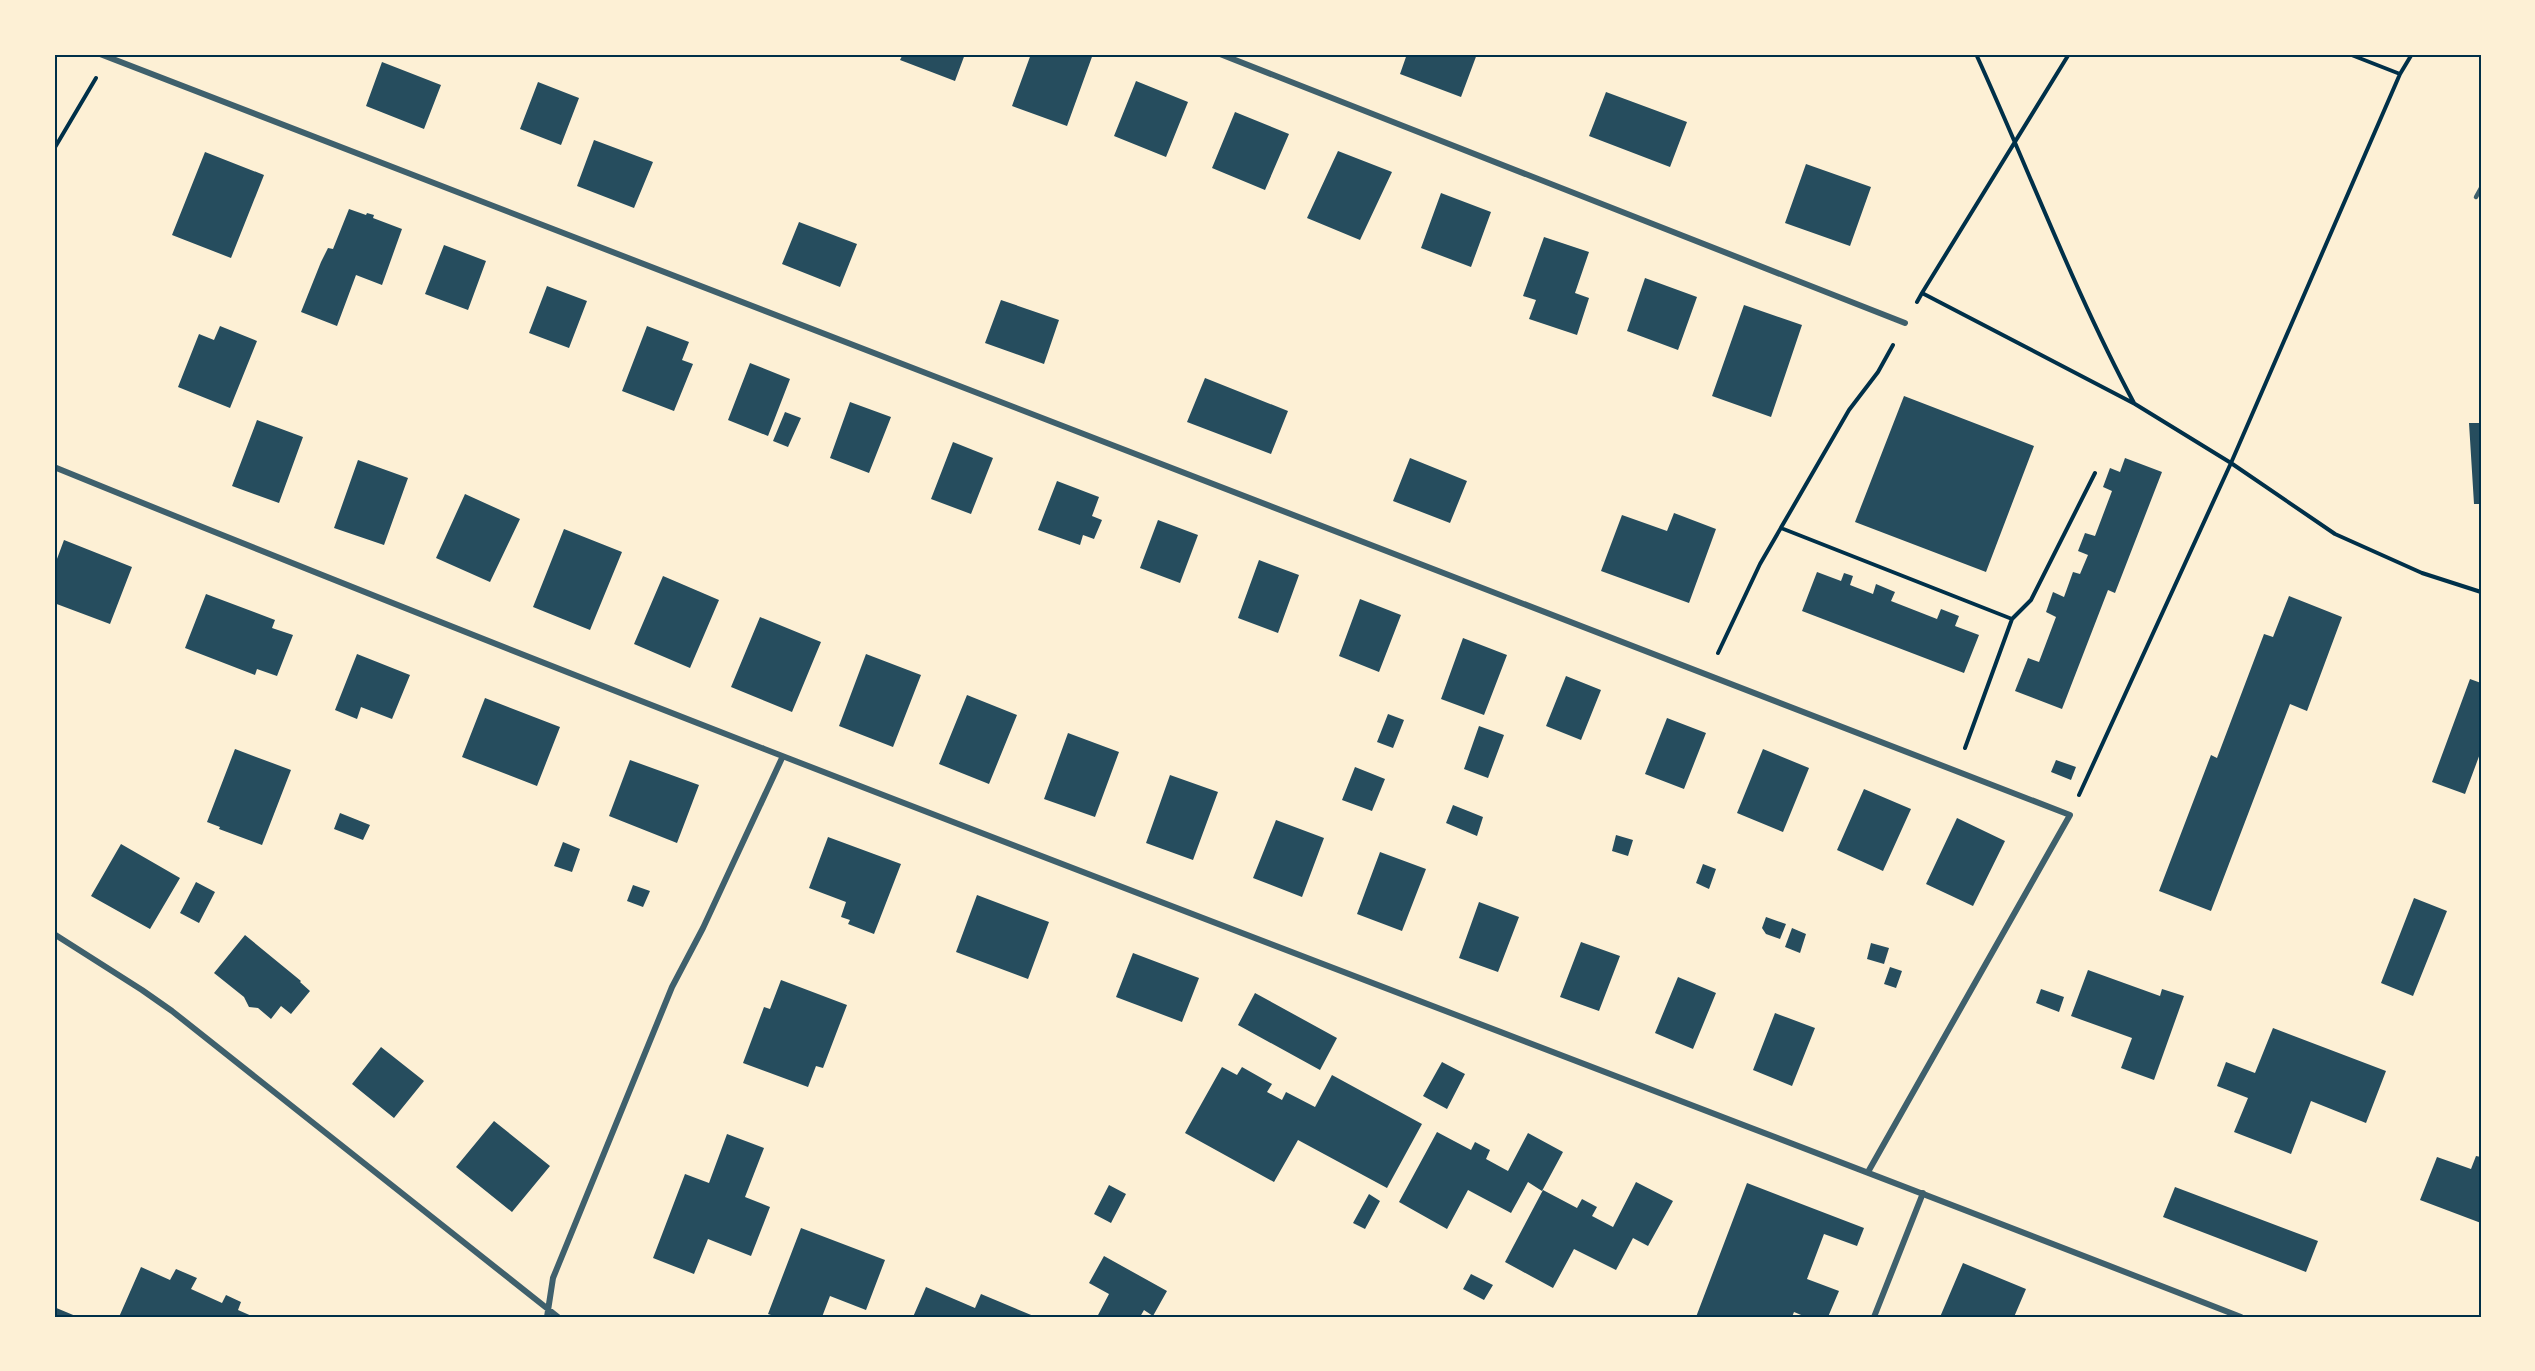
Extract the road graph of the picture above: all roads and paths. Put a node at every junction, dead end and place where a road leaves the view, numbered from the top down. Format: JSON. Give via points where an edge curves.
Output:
{"nodes":[{"id":1,"x":100,"y":54,"type":"edge"},
{"id":2,"x":1220,"y":54,"type":"edge"},
{"id":3,"x":1976,"y":54,"type":"edge"},
{"id":4,"x":2069,"y":54,"type":"edge"},
{"id":5,"x":2349,"y":54,"type":"edge"},
{"id":6,"x":2412,"y":54,"type":"edge"},
{"id":7,"x":108,"y":58,"type":"junction"},
{"id":8,"x":2400,"y":74,"type":"junction"},
{"id":9,"x":2016,"y":141,"type":"junction"},
{"id":10,"x":54,"y":149,"type":"edge"},
{"id":11,"x":2481,"y":188,"type":"edge"},
{"id":12,"x":2476,"y":197,"type":"dead end"},
{"id":13,"x":1922,"y":293,"type":"junction"},
{"id":14,"x":1905,"y":323,"type":"junction"},
{"id":15,"x":2135,"y":404,"type":"junction"},
{"id":16,"x":2230,"y":463,"type":"junction"},
{"id":17,"x":54,"y":467,"type":"edge"},
{"id":18,"x":2095,"y":473,"type":"dead end"},
{"id":19,"x":1781,"y":528,"type":"junction"},
{"id":20,"x":2481,"y":592,"type":"edge"},
{"id":21,"x":2012,"y":619,"type":"junction"},
{"id":22,"x":1707,"y":676,"type":"junction"},
{"id":23,"x":782,"y":758,"type":"junction"},
{"id":24,"x":1957,"y":771,"type":"junction"},
{"id":25,"x":2070,"y":815,"type":"junction"},
{"id":26,"x":54,"y":934,"type":"edge"},
{"id":27,"x":1868,"y":1172,"type":"junction"},
{"id":28,"x":1923,"y":1193,"type":"junction"},
{"id":29,"x":549,"y":1310,"type":"junction"},
{"id":30,"x":547,"y":1317,"type":"edge"},
{"id":31,"x":558,"y":1317,"type":"edge"},
{"id":32,"x":1874,"y":1317,"type":"edge"},
{"id":33,"x":2241,"y":1317,"type":"edge"}],
"edges":[{"from":1,"to":7,"type":"street"},
{"from":2,"to":14,"type":"street"},
{"from":3,"to":9,"type":"path"},
{"from":4,"to":9,"type":"path"},
{"from":5,"to":8,"type":"path"},
{"from":6,"to":8,"type":"path"},
{"from":7,"to":10,"type":"path"},
{"from":7,"to":22,"type":"street"},
{"from":8,"to":16,"type":"path"},
{"from":9,"to":13,"type":"path"},
{"from":9,"to":15,"type":"path","via":[[2101,342]]},
{"from":11,"to":12,"type":"lane"},
{"from":13,"to":14,"type":"path"},
{"from":13,"to":15,"type":"path"},
{"from":14,"to":19,"type":"path"},
{"from":15,"to":16,"type":"path"},
{"from":16,"to":20,"type":"path","via":[[2336,534],[2422,573]]},
{"from":16,"to":25,"type":"path"},
{"from":17,"to":23,"type":"street"},
{"from":18,"to":21,"type":"path","via":[[2031,600]]},
{"from":19,"to":21,"type":"path"},
{"from":19,"to":22,"type":"path"},
{"from":21,"to":24,"type":"path"},
{"from":22,"to":24,"type":"street"},
{"from":23,"to":27,"type":"street"},
{"from":23,"to":29,"type":"street","via":[[672,987],[553,1278]]},
{"from":24,"to":25,"type":"street"},
{"from":25,"to":27,"type":"street"},
{"from":26,"to":29,"type":"street","via":[[171,1011]]},
{"from":27,"to":28,"type":"street"},
{"from":28,"to":32,"type":"street"},
{"from":28,"to":33,"type":"street"},
{"from":29,"to":30,"type":"street"},
{"from":29,"to":31,"type":"street"}]}
